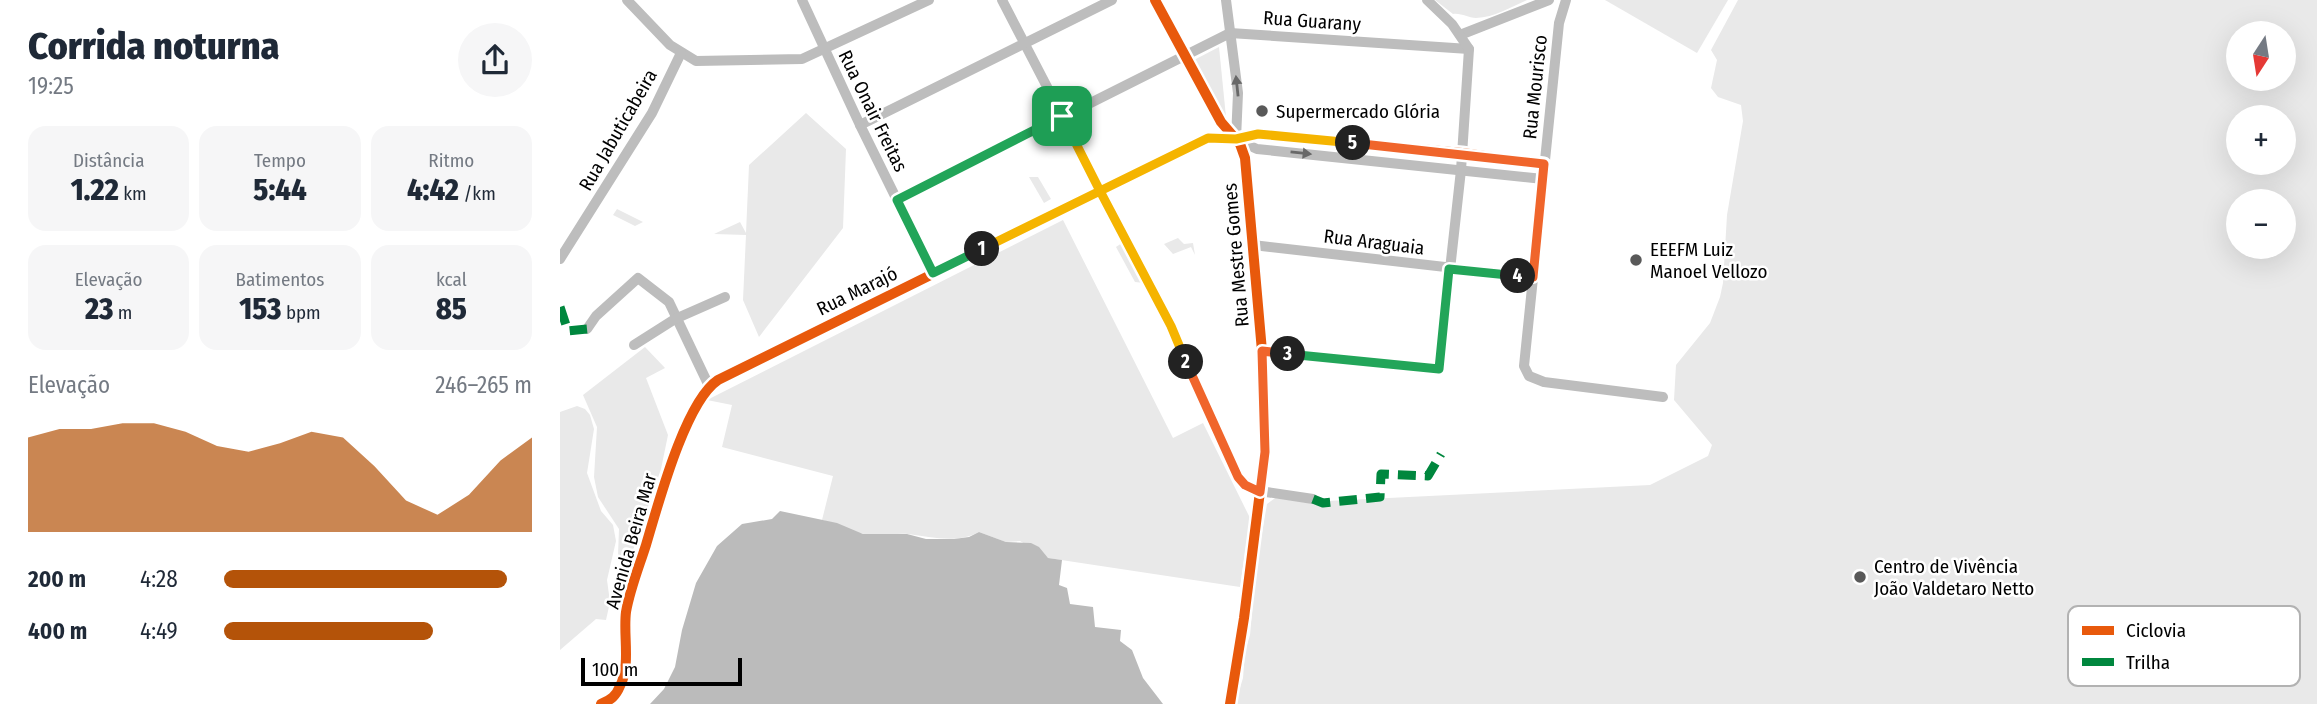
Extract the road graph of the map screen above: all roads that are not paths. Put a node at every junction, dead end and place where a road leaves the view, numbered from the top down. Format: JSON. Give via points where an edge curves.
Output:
{"nodes":[{"id":1,"x":627,"y":0,"type":"edge"},
{"id":2,"x":802,"y":0,"type":"edge"},
{"id":3,"x":929,"y":0,"type":"edge"},
{"id":4,"x":1002,"y":0,"type":"edge"},
{"id":5,"x":1112,"y":0,"type":"edge"},
{"id":6,"x":1155,"y":0,"type":"edge"},
{"id":7,"x":1226,"y":0,"type":"edge"},
{"id":8,"x":1427,"y":0,"type":"edge"},
{"id":9,"x":1549,"y":0,"type":"edge"},
{"id":10,"x":1566,"y":0,"type":"edge"},
{"id":11,"x":1230,"y":33,"type":"junction"},
{"id":12,"x":1460,"y":35,"type":"junction"},
{"id":13,"x":1025,"y":43,"type":"junction"},
{"id":14,"x":1469,"y":49,"type":"junction"},
{"id":15,"x":824,"y":50,"type":"junction"},
{"id":16,"x":681,"y":53,"type":"junction"},
{"id":17,"x":1186,"y":57,"type":"junction"},
{"id":18,"x":1062,"y":116,"type":"junction"},
{"id":19,"x":860,"y":125,"type":"junction"},
{"id":20,"x":1236,"y":139,"type":"junction"},
{"id":21,"x":1462,"y":153,"type":"junction"},
{"id":22,"x":1544,"y":164,"type":"junction"},
{"id":23,"x":1461,"y":170,"type":"junction"},
{"id":24,"x":1543,"y":180,"type":"junction"},
{"id":25,"x":1100,"y":191,"type":"junction"},
{"id":26,"x":897,"y":200,"type":"junction"},
{"id":27,"x":1252,"y":245,"type":"junction"},
{"id":28,"x":560,"y":259,"type":"edge"},
{"id":29,"x":1449,"y":269,"type":"junction"},
{"id":30,"x":933,"y":273,"type":"junction"},
{"id":31,"x":1533,"y":277,"type":"junction"},
{"id":32,"x":725,"y":297,"type":"dead end"},
{"id":33,"x":675,"y":318,"type":"junction"},
{"id":34,"x":587,"y":329,"type":"dead end"},
{"id":35,"x":634,"y":345,"type":"dead end"},
{"id":36,"x":1262,"y":351,"type":"junction"},
{"id":37,"x":709,"y":386,"type":"junction"},
{"id":38,"x":1663,"y":397,"type":"dead end"},
{"id":39,"x":1260,"y":492,"type":"junction"},
{"id":40,"x":1313,"y":499,"type":"dead end"},
{"id":41,"x":601,"y":704,"type":"edge"},
{"id":42,"x":1230,"y":704,"type":"edge"}],
"edges":[{"from":1,"to":16,"type":"street"},
{"from":2,"to":15,"type":"street","name":"Rua Onair Freitas"},
{"from":3,"to":15,"type":"street"},
{"from":4,"to":13,"type":"street"},
{"from":5,"to":13,"type":"street"},
{"from":6,"to":17,"type":"street"},
{"from":7,"to":11,"type":"street","name":"Rua Mestre Gomes"},
{"from":8,"to":12,"type":"street"},
{"from":9,"to":12,"type":"street"},
{"from":10,"to":22,"type":"street","name":"Rua Mourisco","via":[[1559,23]]},
{"from":11,"to":14,"type":"street","name":"Rua Guarany"},
{"from":11,"to":17,"type":"street"},
{"from":20,"to":11,"type":"street","name":"Rua Mestre Gomes","one_way":true,"via":[[1238,93]]},
{"from":12,"to":14,"type":"street"},
{"from":13,"to":18,"type":"street"},
{"from":13,"to":19,"type":"street"},
{"from":14,"to":21,"type":"street"},
{"from":15,"to":16,"type":"street","via":[[792,60],[696,61]]},
{"from":15,"to":19,"type":"street","name":"Rua Onair Freitas"},
{"from":16,"to":28,"type":"street","name":"Rua Jabuticabeira","via":[[652,113]]},
{"from":17,"to":18,"type":"street"},
{"from":17,"to":20,"type":"street","via":[[1221,122]]},
{"from":18,"to":25,"type":"street"},
{"from":18,"to":26,"type":"street"},
{"from":19,"to":26,"type":"street","name":"Rua Onair Freitas"},
{"from":20,"to":21,"type":"street","name":"Rua Marajó","via":[[1258,134]]},
{"from":20,"to":23,"type":"street","name":"Rua Marajó","one_way":true,"via":[[1257,149]]},
{"from":20,"to":25,"type":"street","name":"Rua Marajó","via":[[1208,138]]},
{"from":20,"to":27,"type":"street","name":"Rua Mestre Gomes","via":[[1245,158]]},
{"from":21,"to":22,"type":"street","name":"Rua Marajó"},
{"from":21,"to":23,"type":"street"},
{"from":22,"to":24,"type":"street","name":"Rua Mourisco"},
{"from":23,"to":24,"type":"street","name":"Rua Marajó"},
{"from":23,"to":29,"type":"street"},
{"from":24,"to":31,"type":"street","name":"Rua Mourisco"},
{"from":25,"to":30,"type":"street","name":"Rua Marajó"},
{"from":25,"to":39,"type":"street","via":[[1171,326],[1233,466],[1245,485]]},
{"from":26,"to":30,"type":"street","name":"Rua Onair Freitas"},
{"from":27,"to":29,"type":"street","name":"Rua Araguaia"},
{"from":27,"to":36,"type":"street","name":"Rua Mestre Gomes"},
{"from":29,"to":31,"type":"street","name":"Rua Araguaia"},
{"from":29,"to":36,"type":"street","via":[[1439,369]]},
{"from":30,"to":37,"type":"street","name":"Rua Marajó"},
{"from":31,"to":38,"type":"street","name":"Rua Mourisco","via":[[1524,359],[1529,376],[1544,382]]},
{"from":32,"to":33,"type":"street"},
{"from":33,"to":34,"type":"street","via":[[669,302],[638,278]]},
{"from":33,"to":35,"type":"street"},
{"from":33,"to":37,"type":"street"},
{"from":36,"to":39,"type":"street","name":"Rua Mestre Gomes","via":[[1265,452]]},
{"from":37,"to":41,"type":"street","name":"Avenida Beira Mar","via":[[673,457],[630,596],[621,685],[611,700]]},
{"from":39,"to":40,"type":"street"},
{"from":39,"to":42,"type":"street","name":"Rua Mestre Gomes"}]}
